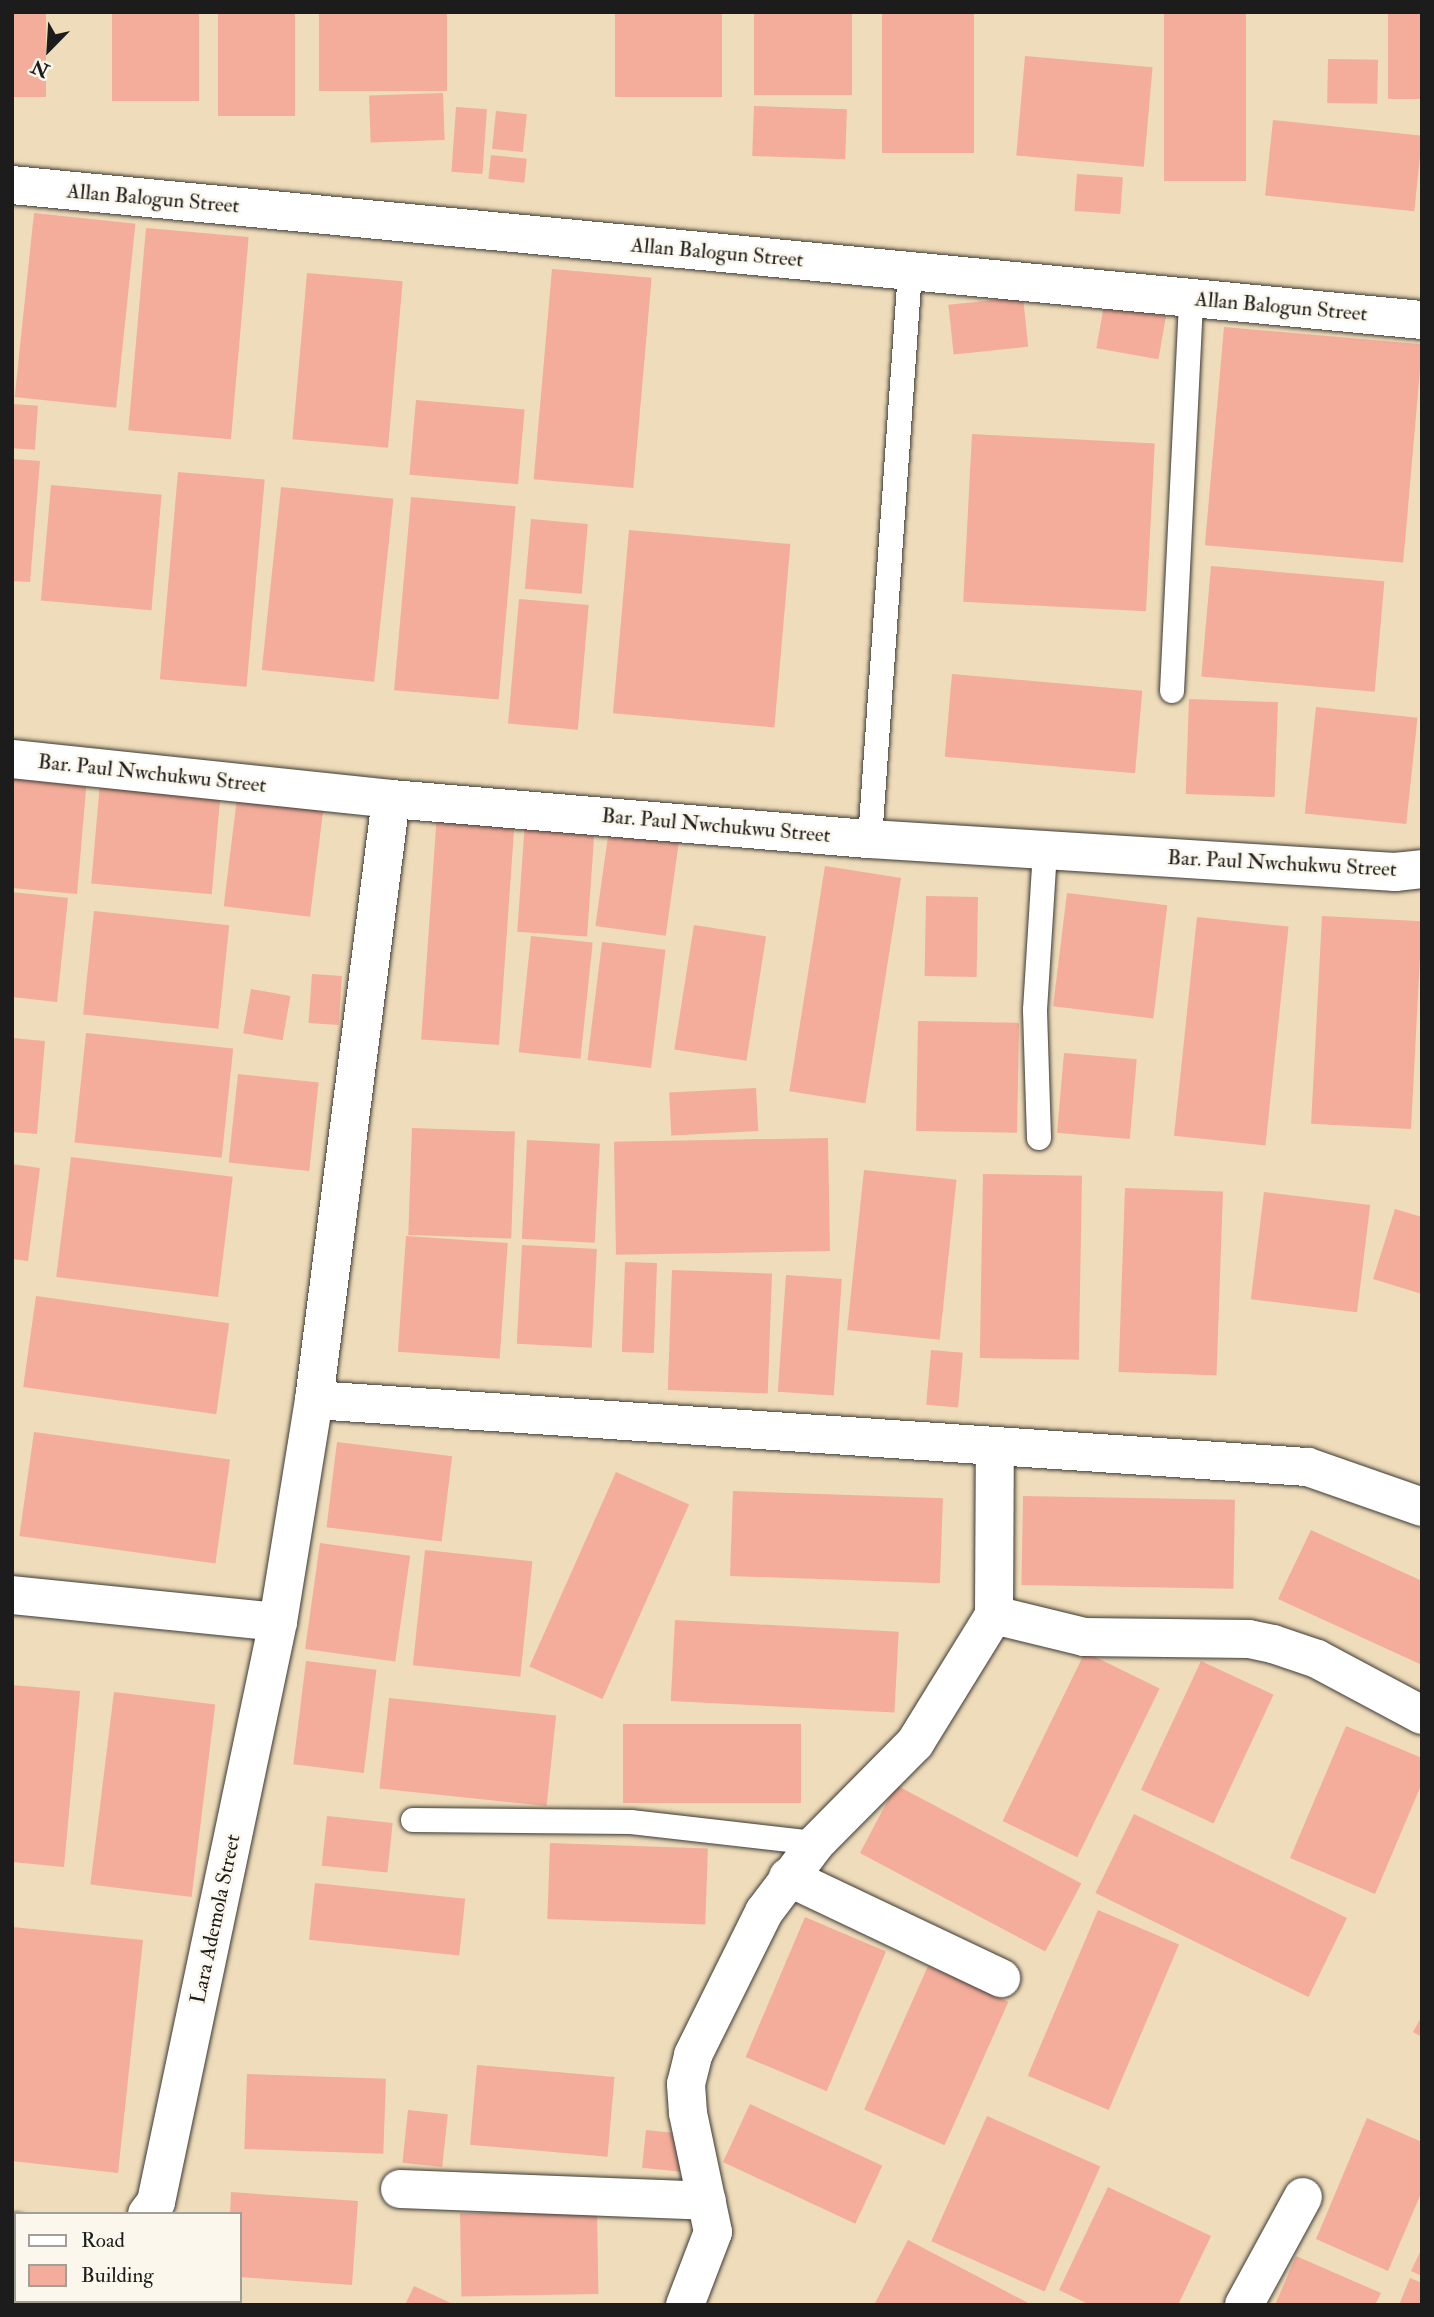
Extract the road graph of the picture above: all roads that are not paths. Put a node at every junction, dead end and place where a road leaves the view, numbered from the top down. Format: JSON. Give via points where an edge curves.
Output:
{"nodes":[{"id":1,"x":12,"y":185,"type":"edge"},
{"id":2,"x":910,"y":271,"type":"junction"},
{"id":3,"x":1191,"y":298,"type":"junction"},
{"id":4,"x":1422,"y":320,"type":"edge"},
{"id":5,"x":1172,"y":691,"type":"dead end"},
{"id":6,"x":12,"y":759,"type":"edge"},
{"id":7,"x":391,"y":799,"type":"junction"},
{"id":8,"x":870,"y":839,"type":"junction"},
{"id":9,"x":1045,"y":851,"type":"junction"},
{"id":10,"x":1422,"y":869,"type":"edge"},
{"id":11,"x":1039,"y":1138,"type":"dead end"},
{"id":12,"x":314,"y":1400,"type":"junction"},
{"id":13,"x":995,"y":1446,"type":"junction"},
{"id":14,"x":1422,"y":1507,"type":"edge"},
{"id":15,"x":12,"y":1595,"type":"edge"},
{"id":16,"x":994,"y":1615,"type":"junction"},
{"id":17,"x":278,"y":1622,"type":"junction"},
{"id":18,"x":1422,"y":1715,"type":"edge"},
{"id":19,"x":413,"y":1820,"type":"dead end"},
{"id":20,"x":816,"y":1843,"type":"junction"},
{"id":21,"x":788,"y":1877,"type":"junction"},
{"id":22,"x":1001,"y":1978,"type":"dead end"},
{"id":23,"x":400,"y":2189,"type":"dead end"},
{"id":24,"x":1303,"y":2197,"type":"dead end"},
{"id":25,"x":707,"y":2201,"type":"junction"},
{"id":26,"x":149,"y":2212,"type":"edge"},
{"id":27,"x":685,"y":2305,"type":"edge"},
{"id":28,"x":1244,"y":2305,"type":"edge"}],
"edges":[{"from":1,"to":2,"type":"street","name":"Allan Balogun Street"},
{"from":2,"to":3,"type":"street","name":"Allan Balogun Street"},
{"from":2,"to":8,"type":"lane"},
{"from":3,"to":4,"type":"street","name":"Allan Balogun Street"},
{"from":3,"to":5,"type":"lane"},
{"from":6,"to":7,"type":"street","name":"Bar. Paul Nwchukwu Street"},
{"from":7,"to":8,"type":"street","name":"Bar. Paul Nwchukwu Street"},
{"from":7,"to":12,"type":"street","name":"Lara Ademola Street"},
{"from":8,"to":9,"type":"street","name":"Bar. Paul Nwchukwu Street"},
{"from":9,"to":10,"type":"street","name":"Bar. Paul Nwchukwu Street","via":[[1395,872]]},
{"from":9,"to":11,"type":"lane","via":[[1035,1010]]},
{"from":12,"to":13,"type":"street"},
{"from":12,"to":17,"type":"street","name":"Lara Ademola Street"},
{"from":13,"to":14,"type":"street","via":[[1308,1467]]},
{"from":13,"to":16,"type":"street"},
{"from":15,"to":17,"type":"street"},
{"from":16,"to":18,"type":"street","via":[[1084,1637],[1249,1639],[1273,1644],[1317,1659]]},
{"from":16,"to":20,"type":"street","via":[[915,1743]]},
{"from":17,"to":26,"type":"street","name":"Lara Ademola Street","via":[[156,2202]]},
{"from":19,"to":20,"type":"lane","via":[[631,1822]]},
{"from":20,"to":21,"type":"street"},
{"from":21,"to":22,"type":"street"},
{"from":21,"to":25,"type":"street","via":[[764,1912],[693,2054],[686,2084],[688,2113]]},
{"from":23,"to":25,"type":"street"},
{"from":24,"to":28,"type":"street"},
{"from":25,"to":27,"type":"street","via":[[713,2232]]}]}
